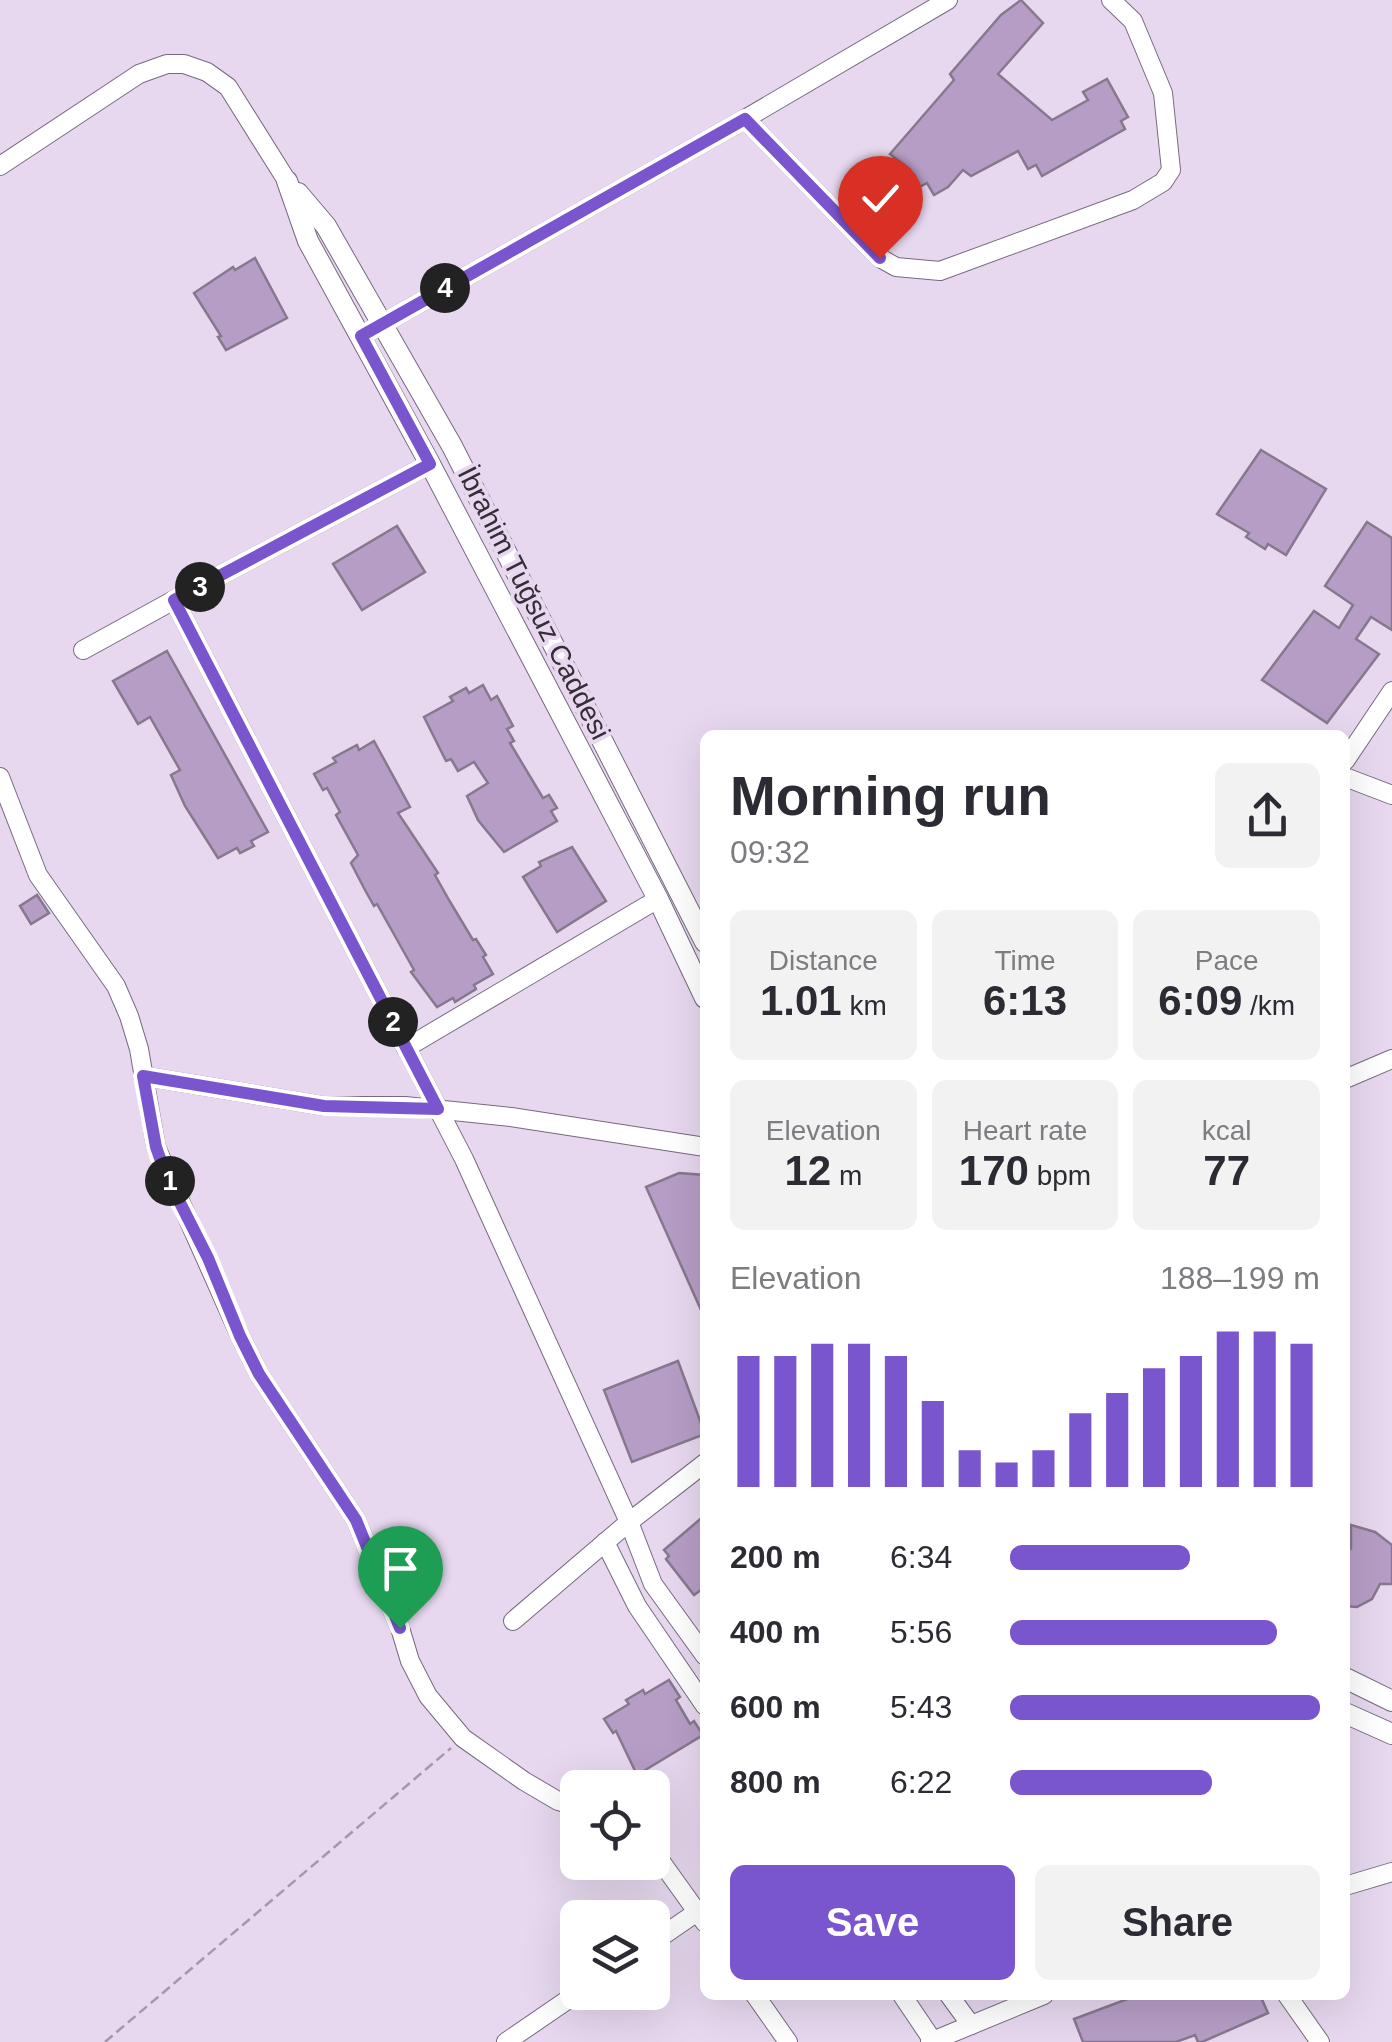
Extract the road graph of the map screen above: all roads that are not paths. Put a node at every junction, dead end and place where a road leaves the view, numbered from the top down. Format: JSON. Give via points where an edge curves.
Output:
{"nodes":[{"id":1,"x":948,"y":0,"type":"edge"},
{"id":2,"x":1110,"y":0,"type":"edge"},
{"id":3,"x":745,"y":119,"type":"junction"},
{"id":4,"x":0,"y":166,"type":"edge"},
{"id":5,"x":287,"y":180,"type":"junction"},
{"id":6,"x":382,"y":324,"type":"junction"},
{"id":7,"x":361,"y":336,"type":"junction"},
{"id":8,"x":430,"y":464,"type":"junction"},
{"id":9,"x":174,"y":600,"type":"junction"},
{"id":10,"x":84,"y":650,"type":"dead end"},
{"id":11,"x":1392,"y":691,"type":"edge"},
{"id":12,"x":1350,"y":754,"type":"edge"},
{"id":13,"x":0,"y":777,"type":"edge"},
{"id":14,"x":1350,"y":779,"type":"edge"},
{"id":15,"x":1392,"y":795,"type":"edge"},
{"id":16,"x":658,"y":899,"type":"junction"},
{"id":17,"x":700,"y":932,"type":"edge"},
{"id":18,"x":700,"y":987,"type":"edge"},
{"id":19,"x":406,"y":1048,"type":"junction"},
{"id":20,"x":1392,"y":1059,"type":"edge"},
{"id":21,"x":143,"y":1076,"type":"junction"},
{"id":22,"x":1350,"y":1077,"type":"edge"},
{"id":23,"x":438,"y":1109,"type":"junction"},
{"id":24,"x":700,"y":1146,"type":"edge"},
{"id":25,"x":700,"y":1466,"type":"edge"},
{"id":26,"x":629,"y":1522,"type":"junction"},
{"id":27,"x":606,"y":1542,"type":"junction"},
{"id":28,"x":513,"y":1621,"type":"dead end"},
{"id":29,"x":700,"y":1649,"type":"edge"},
{"id":30,"x":1350,"y":1680,"type":"edge"},
{"id":31,"x":700,"y":1699,"type":"edge"},
{"id":32,"x":1392,"y":1701,"type":"edge"},
{"id":33,"x":1350,"y":1715,"type":"edge"},
{"id":34,"x":1392,"y":1734,"type":"edge"},
{"id":35,"x":560,"y":1801,"type":"edge"},
{"id":36,"x":1392,"y":1872,"type":"edge"},
{"id":37,"x":670,"y":1874,"type":"edge"},
{"id":38,"x":1350,"y":1885,"type":"edge"},
{"id":39,"x":700,"y":1917,"type":"edge"},
{"id":40,"x":700,"y":1918,"type":"edge"},
{"id":41,"x":670,"y":1933,"type":"edge"},
{"id":42,"x":759,"y":2000,"type":"edge"},
{"id":43,"x":905,"y":2000,"type":"edge"},
{"id":44,"x":953,"y":2000,"type":"edge"},
{"id":45,"x":1032,"y":2000,"type":"edge"},
{"id":46,"x":1291,"y":2000,"type":"edge"},
{"id":47,"x":560,"y":2005,"type":"edge"},
{"id":48,"x":971,"y":2025,"type":"junction"},
{"id":49,"x":932,"y":2041,"type":"edge"},
{"id":50,"x":506,"y":2042,"type":"edge"},
{"id":51,"x":788,"y":2042,"type":"edge"},
{"id":52,"x":1320,"y":2042,"type":"edge"}],
"edges":[{"from":1,"to":3,"type":"street"},
{"from":2,"to":3,"type":"street","via":[[1134,21],[1163,93],[1171,170],[1134,200],[940,271],[896,267],[880,258]]},
{"from":3,"to":6,"type":"street"},
{"from":4,"to":5,"type":"street","name":"İbrahim Tuğsuz Caddesi","via":[[139,74],[184,64],[228,87]]},
{"from":5,"to":6,"type":"street","name":"İbrahim Tuğsuz Caddesi","via":[[326,226]]},
{"from":5,"to":7,"type":"street","name":"İbrahim Tuğsuz Caddesi","via":[[308,241]]},
{"from":6,"to":7,"type":"street"},
{"from":6,"to":17,"type":"street","name":"İbrahim Tuğsuz Caddesi","via":[[452,446]]},
{"from":7,"to":8,"type":"street","name":"İbrahim Tuğsuz Caddesi"},
{"from":8,"to":9,"type":"street"},
{"from":8,"to":16,"type":"street","name":"İbrahim Tuğsuz Caddesi"},
{"from":9,"to":10,"type":"street"},
{"from":9,"to":19,"type":"street"},
{"from":11,"to":12,"type":"street"},
{"from":13,"to":21,"type":"street","via":[[38,875],[116,986]]},
{"from":14,"to":15,"type":"street"},
{"from":16,"to":18,"type":"street","name":"İbrahim Tuğsuz Caddesi"},
{"from":16,"to":19,"type":"street"},
{"from":19,"to":23,"type":"street"},
{"from":20,"to":22,"type":"street"},
{"from":21,"to":23,"type":"street","via":[[324,1106]]},
{"from":21,"to":35,"type":"street","via":[[166,1175],[240,1336],[356,1520],[428,1696],[463,1738]]},
{"from":23,"to":24,"type":"street"},
{"from":23,"to":26,"type":"street"},
{"from":25,"to":26,"type":"street"},
{"from":26,"to":27,"type":"street"},
{"from":26,"to":29,"type":"street","via":[[652,1584]]},
{"from":27,"to":28,"type":"street"},
{"from":27,"to":31,"type":"street","via":[[637,1606]]},
{"from":30,"to":32,"type":"street"},
{"from":33,"to":34,"type":"street"},
{"from":36,"to":38,"type":"street"},
{"from":37,"to":39,"type":"street"},
{"from":40,"to":41,"type":"street"},
{"from":42,"to":51,"type":"street"},
{"from":43,"to":49,"type":"street"},
{"from":44,"to":48,"type":"street"},
{"from":45,"to":48,"type":"street"},
{"from":46,"to":52,"type":"street"},
{"from":47,"to":50,"type":"street"},
{"from":48,"to":49,"type":"street"}]}
